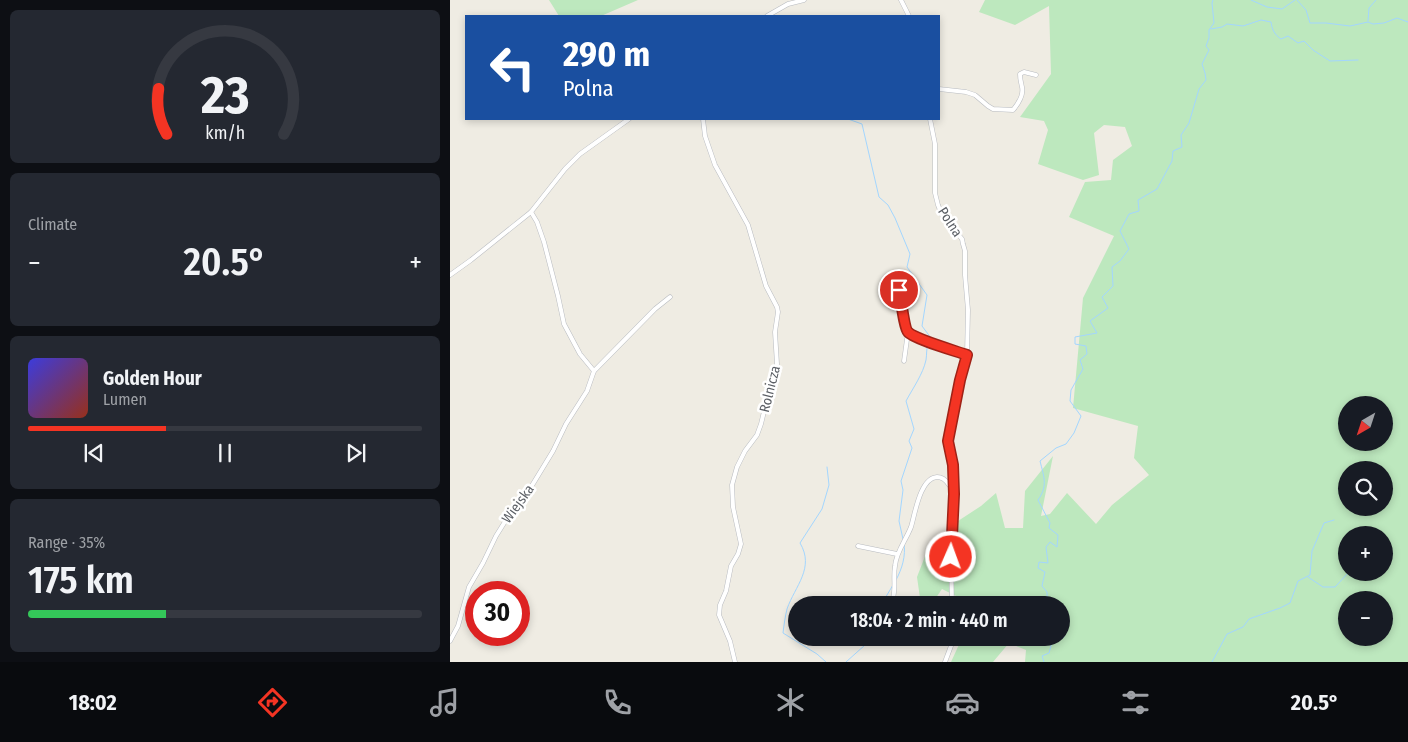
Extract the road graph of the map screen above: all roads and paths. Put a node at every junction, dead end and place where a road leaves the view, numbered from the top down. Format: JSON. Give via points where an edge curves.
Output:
{"nodes":[{"id":1,"x":804,"y":0,"type":"edge"},
{"id":2,"x":901,"y":0,"type":"edge"},
{"id":3,"x":769,"y":15,"type":"edge"},
{"id":4,"x":908,"y":15,"type":"edge"},
{"id":5,"x":1036,"y":76,"type":"dead end"},
{"id":6,"x":940,"y":90,"type":"edge"},
{"id":7,"x":628,"y":120,"type":"edge"},
{"id":8,"x":703,"y":120,"type":"edge"},
{"id":9,"x":930,"y":120,"type":"edge"},
{"id":10,"x":531,"y":212,"type":"junction"},
{"id":11,"x":450,"y":275,"type":"edge"},
{"id":12,"x":895,"y":275,"type":"dead end"},
{"id":13,"x":670,"y":296,"type":"dead end"},
{"id":14,"x":908,"y":332,"type":"junction"},
{"id":15,"x":967,"y":355,"type":"junction"},
{"id":16,"x":904,"y":361,"type":"dead end"},
{"id":17,"x":594,"y":371,"type":"junction"},
{"id":18,"x":954,"y":484,"type":"junction"},
{"id":19,"x":858,"y":546,"type":"dead end"},
{"id":20,"x":897,"y":554,"type":"junction"},
{"id":21,"x":893,"y":596,"type":"edge"},
{"id":22,"x":952,"y":596,"type":"edge"},
{"id":23,"x":450,"y":641,"type":"edge"},
{"id":24,"x":951,"y":646,"type":"edge"},
{"id":25,"x":735,"y":662,"type":"edge"},
{"id":26,"x":945,"y":662,"type":"edge"}],
"edges":[{"from":1,"to":3,"type":"street","via":[[788,4]]},
{"from":2,"to":4,"type":"street"},
{"from":5,"to":6,"type":"street","via":[[1020,74],[1023,89],[1013,110],[993,108],[966,92]]},
{"from":7,"to":10,"type":"street","via":[[580,154]]},
{"from":8,"to":25,"type":"street","name":"Rolnicza","via":[[714,166],[748,225],[766,286],[778,312],[775,377],[757,435],[737,467],[732,485],[740,544],[719,615]]},
{"from":9,"to":15,"type":"street","name":"Polna","via":[[935,144],[936,198],[946,221],[962,239],[965,251]]},
{"from":10,"to":11,"type":"street"},
{"from":10,"to":17,"type":"street","via":[[544,242],[564,324],[580,354]]},
{"from":12,"to":14,"type":"street"},
{"from":13,"to":17,"type":"street","name":"Wiejska"},
{"from":14,"to":15,"type":"street"},
{"from":14,"to":16,"type":"street"},
{"from":15,"to":18,"type":"street","name":"Polna","via":[[948,441]]},
{"from":17,"to":23,"type":"street","name":"Wiejska","via":[[553,451],[496,536],[469,587],[458,626]]},
{"from":18,"to":20,"type":"street","via":[[949,485],[946,480],[934,477],[926,484]]},
{"from":18,"to":22,"type":"street","name":"Polna"},
{"from":19,"to":20,"type":"street"},
{"from":20,"to":21,"type":"street"},
{"from":24,"to":26,"type":"street"}]}
